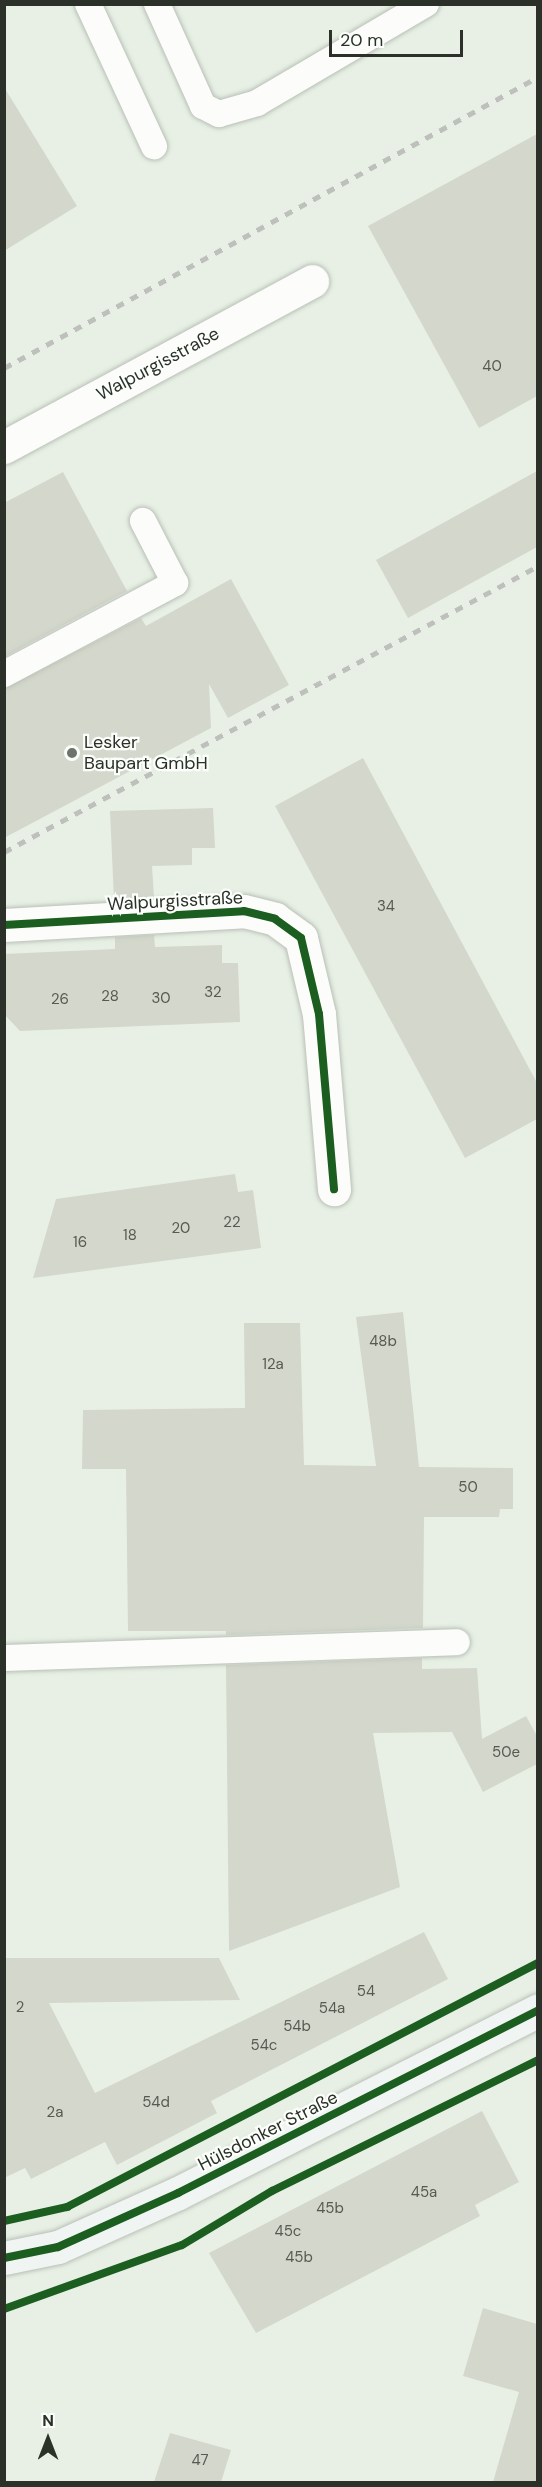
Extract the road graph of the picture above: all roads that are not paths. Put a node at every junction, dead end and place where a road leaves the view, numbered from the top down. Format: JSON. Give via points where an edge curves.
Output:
{"nodes":[{"id":1,"x":88,"y":4,"type":"edge"},
{"id":2,"x":157,"y":4,"type":"edge"},
{"id":3,"x":426,"y":4,"type":"edge"},
{"id":4,"x":154,"y":146,"type":"dead end"},
{"id":5,"x":312,"y":281,"type":"dead end"},
{"id":6,"x":4,"y":447,"type":"edge"},
{"id":7,"x":143,"y":521,"type":"dead end"},
{"id":8,"x":4,"y":674,"type":"edge"},
{"id":9,"x":4,"y":926,"type":"edge"},
{"id":10,"x":334,"y":1189,"type":"dead end"},
{"id":11,"x":457,"y":1642,"type":"dead end"},
{"id":12,"x":4,"y":1659,"type":"edge"},
{"id":13,"x":537,"y":2010,"type":"edge"},
{"id":14,"x":4,"y":2258,"type":"edge"}],
"edges":[{"from":1,"to":4,"type":"lane"},
{"from":2,"to":3,"type":"lane","via":[[203,106],[219,114],[257,103]]},
{"from":5,"to":6,"type":"street","name":"Walpurgisstraße"},
{"from":7,"to":8,"type":"lane","via":[[175,583]]},
{"from":9,"to":10,"type":"street","name":"Walpurgisstraße","via":[[244,911],[274,919],[301,938],[320,1014]]},
{"from":11,"to":12,"type":"lane"},
{"from":13,"to":14,"type":"street","name":"Hülsdonker Straße","via":[[178,2193],[58,2247]]}]}
